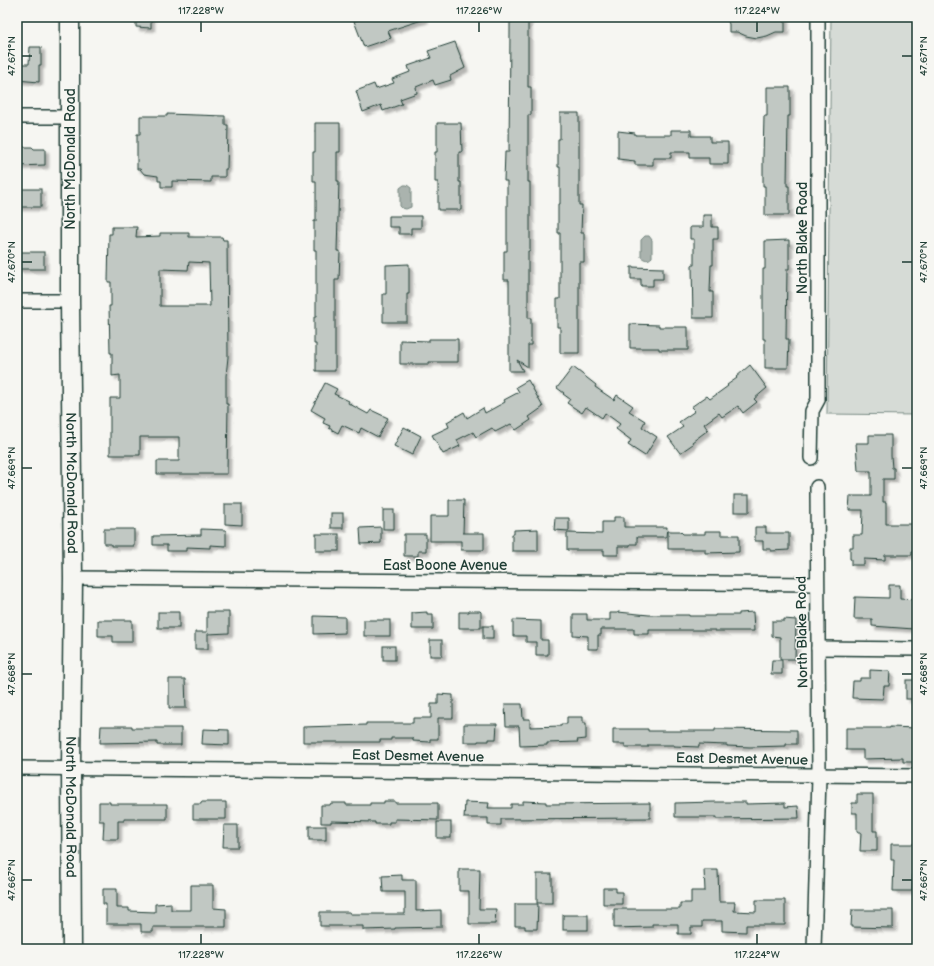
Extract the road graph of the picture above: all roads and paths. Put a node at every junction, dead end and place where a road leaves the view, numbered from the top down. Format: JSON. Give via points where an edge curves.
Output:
{"nodes":[{"id":1,"x":70,"y":17,"type":"edge"},
{"id":2,"x":818,"y":17,"type":"edge"},
{"id":3,"x":17,"y":117,"type":"edge"},
{"id":4,"x":71,"y":117,"type":"junction"},
{"id":5,"x":17,"y":301,"type":"edge"},
{"id":6,"x":70,"y":301,"type":"junction"},
{"id":7,"x":811,"y":458,"type":"dead end"},
{"id":8,"x":816,"y":487,"type":"dead end"},
{"id":9,"x":73,"y":578,"type":"junction"},
{"id":10,"x":817,"y":584,"type":"junction"},
{"id":11,"x":818,"y":648,"type":"junction"},
{"id":12,"x":917,"y":649,"type":"edge"},
{"id":13,"x":17,"y":768,"type":"edge"},
{"id":14,"x":70,"y":768,"type":"junction"},
{"id":15,"x":819,"y":776,"type":"junction"},
{"id":16,"x":917,"y":776,"type":"edge"},
{"id":17,"x":72,"y":949,"type":"edge"},
{"id":18,"x":814,"y":949,"type":"edge"}],
"edges":[{"from":1,"to":4,"type":"street","name":"North McDonald Road"},
{"from":2,"to":7,"type":"street","name":"North Blake Road","via":[[818,400],[812,411]]},
{"from":3,"to":4,"type":"street"},
{"from":4,"to":6,"type":"street","name":"North McDonald Road"},
{"from":5,"to":6,"type":"street"},
{"from":6,"to":9,"type":"street","name":"North McDonald Road"},
{"from":8,"to":10,"type":"street","name":"North Blake Road"},
{"from":9,"to":10,"type":"street","name":"East Boone Avenue"},
{"from":9,"to":14,"type":"street","name":"North McDonald Road"},
{"from":10,"to":11,"type":"street","name":"North Blake Road"},
{"from":11,"to":12,"type":"street"},
{"from":11,"to":15,"type":"street","name":"North Blake Road"},
{"from":13,"to":14,"type":"street","name":"East Desmet Avenue"},
{"from":14,"to":15,"type":"street","name":"East Desmet Avenue"},
{"from":14,"to":17,"type":"street","name":"North McDonald Road"},
{"from":15,"to":16,"type":"street"},
{"from":15,"to":18,"type":"street","name":"North Blake Road"}]}
